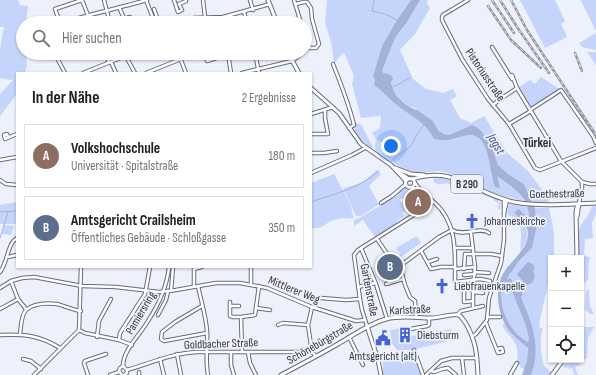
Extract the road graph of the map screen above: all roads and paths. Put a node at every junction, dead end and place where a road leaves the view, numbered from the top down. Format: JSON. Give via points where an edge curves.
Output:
{"nodes":[{"id":1,"x":104,"y":0,"type":"edge"},
{"id":2,"x":147,"y":0,"type":"edge"},
{"id":3,"x":174,"y":0,"type":"edge"},
{"id":4,"x":203,"y":0,"type":"edge"},
{"id":5,"x":250,"y":0,"type":"edge"},
{"id":6,"x":268,"y":0,"type":"edge"},
{"id":7,"x":294,"y":0,"type":"edge"},
{"id":8,"x":468,"y":0,"type":"edge"},
{"id":9,"x":186,"y":1,"type":"dead end"},
{"id":10,"x":180,"y":4,"type":"junction"},
{"id":11,"x":270,"y":4,"type":"junction"},
{"id":12,"x":296,"y":4,"type":"junction"},
{"id":13,"x":176,"y":5,"type":"junction"},
{"id":14,"x":119,"y":7,"type":"junction"},
{"id":15,"x":158,"y":8,"type":"dead end"},
{"id":16,"x":106,"y":10,"type":"junction"},
{"id":17,"x":253,"y":10,"type":"junction"},
{"id":18,"x":244,"y":12,"type":"junction"},
{"id":19,"x":58,"y":16,"type":"edge"},
{"id":20,"x":88,"y":16,"type":"joint"},
{"id":21,"x":108,"y":16,"type":"edge"},
{"id":22,"x":123,"y":16,"type":"edge"},
{"id":23,"x":205,"y":16,"type":"edge"},
{"id":24,"x":227,"y":16,"type":"edge"},
{"id":25,"x":245,"y":16,"type":"edge"},
{"id":26,"x":274,"y":16,"type":"edge"},
{"id":27,"x":299,"y":16,"type":"edge"},
{"id":28,"x":312,"y":16,"type":"edge"},
{"id":29,"x":312,"y":19,"type":"edge"},
{"id":30,"x":492,"y":47,"type":"dead end"},
{"id":31,"x":312,"y":48,"type":"edge"},
{"id":32,"x":58,"y":60,"type":"edge"},
{"id":33,"x":114,"y":60,"type":"edge"},
{"id":34,"x":128,"y":60,"type":"edge"},
{"id":35,"x":179,"y":60,"type":"edge"},
{"id":36,"x":181,"y":60,"type":"edge"},
{"id":37,"x":230,"y":60,"type":"edge"},
{"id":38,"x":257,"y":60,"type":"edge"},
{"id":39,"x":292,"y":61,"type":"joint"},
{"id":40,"x":110,"y":62,"type":"junction"},
{"id":41,"x":333,"y":64,"type":"dead end"},
{"id":42,"x":259,"y":69,"type":"junction"},
{"id":43,"x":64,"y":72,"type":"edge"},
{"id":44,"x":89,"y":72,"type":"edge"},
{"id":45,"x":115,"y":72,"type":"edge"},
{"id":46,"x":134,"y":72,"type":"edge"},
{"id":47,"x":154,"y":72,"type":"edge"},
{"id":48,"x":186,"y":72,"type":"edge"},
{"id":49,"x":231,"y":72,"type":"edge"},
{"id":50,"x":246,"y":72,"type":"edge"},
{"id":51,"x":298,"y":72,"type":"edge"},
{"id":52,"x":512,"y":75,"type":"dead end"},
{"id":53,"x":514,"y":82,"type":"junction"},
{"id":54,"x":517,"y":88,"type":"junction"},
{"id":55,"x":312,"y":89,"type":"edge"},
{"id":56,"x":493,"y":105,"type":"junction"},
{"id":57,"x":333,"y":107,"type":"junction"},
{"id":58,"x":325,"y":110,"type":"junction"},
{"id":59,"x":530,"y":111,"type":"junction"},
{"id":60,"x":312,"y":114,"type":"edge"},
{"id":61,"x":509,"y":124,"type":"junction"},
{"id":62,"x":349,"y":128,"type":"junction"},
{"id":63,"x":16,"y":134,"type":"edge"},
{"id":64,"x":312,"y":134,"type":"edge"},
{"id":65,"x":8,"y":137,"type":"dead end"},
{"id":66,"x":596,"y":143,"type":"edge"},
{"id":67,"x":365,"y":148,"type":"junction"},
{"id":68,"x":596,"y":148,"type":"edge"},
{"id":69,"x":337,"y":151,"type":"dead end"},
{"id":70,"x":312,"y":153,"type":"edge"},
{"id":71,"x":16,"y":157,"type":"edge"},
{"id":72,"x":0,"y":160,"type":"edge"},
{"id":73,"x":562,"y":162,"type":"junction"},
{"id":74,"x":393,"y":167,"type":"junction"},
{"id":75,"x":312,"y":173,"type":"edge"},
{"id":76,"x":428,"y":175,"type":"junction"},
{"id":77,"x":0,"y":180,"type":"edge"},
{"id":78,"x":410,"y":181,"type":"junction"},
{"id":79,"x":582,"y":182,"type":"junction"},
{"id":80,"x":596,"y":184,"type":"edge"},
{"id":81,"x":16,"y":185,"type":"edge"},
{"id":82,"x":412,"y":187,"type":"junction"},
{"id":83,"x":424,"y":194,"type":"junction"},
{"id":84,"x":506,"y":200,"type":"junction"},
{"id":85,"x":432,"y":202,"type":"junction"},
{"id":86,"x":596,"y":202,"type":"edge"},
{"id":87,"x":381,"y":204,"type":"dead end"},
{"id":88,"x":569,"y":204,"type":"junction"},
{"id":89,"x":579,"y":204,"type":"junction"},
{"id":90,"x":576,"y":213,"type":"junction"},
{"id":91,"x":577,"y":219,"type":"junction"},
{"id":92,"x":452,"y":230,"type":"junction"},
{"id":93,"x":471,"y":233,"type":"junction"},
{"id":94,"x":490,"y":233,"type":"dead end"},
{"id":95,"x":16,"y":239,"type":"edge"},
{"id":96,"x":377,"y":239,"type":"junction"},
{"id":97,"x":361,"y":248,"type":"junction"},
{"id":98,"x":454,"y":248,"type":"junction"},
{"id":99,"x":473,"y":248,"type":"junction"},
{"id":100,"x":421,"y":251,"type":"junction"},
{"id":101,"x":474,"y":254,"type":"junction"},
{"id":102,"x":16,"y":255,"type":"edge"},
{"id":103,"x":577,"y":255,"type":"edge"},
{"id":104,"x":502,"y":256,"type":"junction"},
{"id":105,"x":7,"y":258,"type":"junction"},
{"id":106,"x":437,"y":259,"type":"dead end"},
{"id":107,"x":428,"y":262,"type":"junction"},
{"id":108,"x":400,"y":266,"type":"junction"},
{"id":109,"x":381,"y":267,"type":"dead end"},
{"id":110,"x":475,"y":267,"type":"junction"},
{"id":111,"x":82,"y":268,"type":"edge"},
{"id":112,"x":150,"y":268,"type":"edge"},
{"id":113,"x":169,"y":268,"type":"edge"},
{"id":114,"x":173,"y":268,"type":"edge"},
{"id":115,"x":194,"y":268,"type":"edge"},
{"id":116,"x":251,"y":268,"type":"edge"},
{"id":117,"x":455,"y":268,"type":"junction"},
{"id":118,"x":464,"y":268,"type":"junction"},
{"id":119,"x":0,"y":272,"type":"edge"},
{"id":120,"x":475,"y":273,"type":"junction"},
{"id":121,"x":489,"y":273,"type":"dead end"},
{"id":122,"x":464,"y":275,"type":"dead end"},
{"id":123,"x":403,"y":279,"type":"junction"},
{"id":124,"x":474,"y":279,"type":"junction"},
{"id":125,"x":11,"y":281,"type":"junction"},
{"id":126,"x":490,"y":281,"type":"dead end"},
{"id":127,"x":375,"y":282,"type":"junction"},
{"id":128,"x":251,"y":284,"type":"junction"},
{"id":129,"x":82,"y":286,"type":"junction"},
{"id":130,"x":194,"y":286,"type":"junction"},
{"id":131,"x":198,"y":286,"type":"junction"},
{"id":132,"x":258,"y":286,"type":"junction"},
{"id":133,"x":358,"y":287,"type":"junction"},
{"id":134,"x":0,"y":288,"type":"edge"},
{"id":135,"x":473,"y":288,"type":"junction"},
{"id":136,"x":146,"y":290,"type":"junction"},
{"id":137,"x":169,"y":291,"type":"junction"},
{"id":138,"x":164,"y":292,"type":"junction"},
{"id":139,"x":473,"y":292,"type":"junction"},
{"id":140,"x":483,"y":293,"type":"dead end"},
{"id":141,"x":320,"y":298,"type":"dead end"},
{"id":142,"x":18,"y":299,"type":"junction"},
{"id":143,"x":111,"y":299,"type":"dead end"},
{"id":144,"x":360,"y":299,"type":"junction"},
{"id":145,"x":473,"y":301,"type":"junction"},
{"id":146,"x":202,"y":306,"type":"junction"},
{"id":147,"x":239,"y":306,"type":"dead end"},
{"id":148,"x":483,"y":306,"type":"dead end"},
{"id":149,"x":473,"y":307,"type":"junction"},
{"id":150,"x":256,"y":308,"type":"junction"},
{"id":151,"x":312,"y":308,"type":"junction"},
{"id":152,"x":0,"y":309,"type":"edge"},
{"id":153,"x":26,"y":310,"type":"junction"},
{"id":154,"x":270,"y":310,"type":"dead end"},
{"id":155,"x":81,"y":311,"type":"junction"},
{"id":156,"x":158,"y":315,"type":"dead end"},
{"id":157,"x":456,"y":315,"type":"junction"},
{"id":158,"x":416,"y":316,"type":"junction"},
{"id":159,"x":241,"y":317,"type":"junction"},
{"id":160,"x":487,"y":317,"type":"junction"},
{"id":161,"x":500,"y":317,"type":"dead end"},
{"id":162,"x":429,"y":318,"type":"junction"},
{"id":163,"x":387,"y":319,"type":"junction"},
{"id":164,"x":365,"y":320,"type":"junction"},
{"id":165,"x":486,"y":322,"type":"junction"},
{"id":166,"x":278,"y":325,"type":"dead end"},
{"id":167,"x":308,"y":325,"type":"junction"},
{"id":168,"x":367,"y":326,"type":"junction"},
{"id":169,"x":79,"y":330,"type":"junction"},
{"id":170,"x":405,"y":330,"type":"dead end"},
{"id":171,"x":207,"y":333,"type":"junction"},
{"id":172,"x":20,"y":334,"type":"junction"},
{"id":173,"x":0,"y":335,"type":"edge"},
{"id":174,"x":473,"y":336,"type":"junction"},
{"id":175,"x":97,"y":337,"type":"junction"},
{"id":176,"x":349,"y":337,"type":"junction"},
{"id":177,"x":119,"y":340,"type":"junction"},
{"id":178,"x":132,"y":345,"type":"junction"},
{"id":179,"x":60,"y":348,"type":"junction"},
{"id":180,"x":497,"y":349,"type":"dead end"},
{"id":181,"x":414,"y":350,"type":"dead end"},
{"id":182,"x":207,"y":352,"type":"junction"},
{"id":183,"x":231,"y":352,"type":"junction"},
{"id":184,"x":242,"y":352,"type":"junction"},
{"id":185,"x":248,"y":352,"type":"junction"},
{"id":186,"x":312,"y":352,"type":"junction"},
{"id":187,"x":106,"y":354,"type":"dead end"},
{"id":188,"x":177,"y":354,"type":"junction"},
{"id":189,"x":316,"y":356,"type":"junction"},
{"id":190,"x":462,"y":358,"type":"junction"},
{"id":191,"x":477,"y":358,"type":"junction"},
{"id":192,"x":23,"y":359,"type":"dead end"},
{"id":193,"x":160,"y":359,"type":"junction"},
{"id":194,"x":516,"y":363,"type":"dead end"},
{"id":195,"x":561,"y":363,"type":"edge"},
{"id":196,"x":364,"y":365,"type":"dead end"},
{"id":197,"x":123,"y":366,"type":"junction"},
{"id":198,"x":40,"y":369,"type":"junction"},
{"id":199,"x":128,"y":370,"type":"junction"},
{"id":200,"x":431,"y":371,"type":"junction"},
{"id":201,"x":119,"y":372,"type":"junction"},
{"id":202,"x":556,"y":373,"type":"edge"},
{"id":203,"x":34,"y":375,"type":"edge"},
{"id":204,"x":88,"y":375,"type":"edge"},
{"id":205,"x":110,"y":375,"type":"edge"},
{"id":206,"x":123,"y":375,"type":"edge"},
{"id":207,"x":164,"y":375,"type":"edge"},
{"id":208,"x":181,"y":375,"type":"edge"},
{"id":209,"x":208,"y":375,"type":"edge"},
{"id":210,"x":234,"y":375,"type":"edge"},
{"id":211,"x":256,"y":375,"type":"edge"},
{"id":212,"x":281,"y":375,"type":"edge"},
{"id":213,"x":381,"y":375,"type":"edge"},
{"id":214,"x":424,"y":375,"type":"edge"},
{"id":215,"x":456,"y":375,"type":"edge"},
{"id":216,"x":464,"y":375,"type":"edge"},
{"id":217,"x":478,"y":375,"type":"edge"},
{"id":218,"x":511,"y":375,"type":"edge"},
{"id":219,"x":552,"y":375,"type":"edge"}],
"edges":[{"from":1,"to":16,"type":"street"},
{"from":2,"to":14,"type":"street"},
{"from":2,"to":15,"type":"street","via":[[152,10]]},
{"from":3,"to":13,"type":"street"},
{"from":4,"to":23,"type":"street"},
{"from":5,"to":17,"type":"street"},
{"from":6,"to":11,"type":"main road"},
{"from":7,"to":12,"type":"street"},
{"from":8,"to":56,"type":"street","name":"Pistoriusstraße","via":[[443,15],[442,20],[462,60]]},
{"from":9,"to":10,"type":"street"},
{"from":10,"to":13,"type":"street"},
{"from":10,"to":13,"type":"street","via":[[182,10],[178,12]]},
{"from":11,"to":17,"type":"street"},
{"from":11,"to":26,"type":"main road"},
{"from":12,"to":27,"type":"street"},
{"from":12,"to":28,"type":"street","via":[[310,4]]},
{"from":14,"to":16,"type":"street"},
{"from":14,"to":22,"type":"street"},
{"from":16,"to":20,"type":"street"},
{"from":16,"to":21,"type":"street"},
{"from":17,"to":18,"type":"street"},
{"from":18,"to":24,"type":"street"},
{"from":18,"to":25,"type":"street"},
{"from":19,"to":20,"type":"street","via":[[55,9],[82,0]]},
{"from":29,"to":31,"type":"street","via":[[318,38],[318,47]]},
{"from":30,"to":53,"type":"street"},
{"from":32,"to":43,"type":"street"},
{"from":33,"to":40,"type":"street"},
{"from":34,"to":46,"type":"street"},
{"from":35,"to":47,"type":"street"},
{"from":36,"to":48,"type":"street"},
{"from":37,"to":49,"type":"street"},
{"from":38,"to":42,"type":"street"},
{"from":39,"to":42,"type":"street"},
{"from":39,"to":51,"type":"main road"},
{"from":40,"to":44,"type":"street"},
{"from":40,"to":45,"type":"street"},
{"from":41,"to":62,"type":"street","via":[[354,125]]},
{"from":42,"to":50,"type":"street"},
{"from":52,"to":53,"type":"street"},
{"from":53,"to":54,"type":"street"},
{"from":54,"to":56,"type":"street"},
{"from":54,"to":59,"type":"street"},
{"from":55,"to":57,"type":"main road","number":"B 290"},
{"from":56,"to":61,"type":"street","name":"Pistoriusstraße"},
{"from":57,"to":58,"type":"street"},
{"from":57,"to":62,"type":"main road","number":"B 290"},
{"from":58,"to":60,"type":"street"},
{"from":58,"to":64,"type":"street","via":[[328,134]]},
{"from":59,"to":61,"type":"street"},
{"from":59,"to":66,"type":"street","via":[[560,90]]},
{"from":59,"to":73,"type":"street"},
{"from":61,"to":73,"type":"street","name":"Pistoriusstraße","via":[[535,168],[540,170]]},
{"from":62,"to":67,"type":"main road","number":"B 290"},
{"from":63,"to":65,"type":"street"},
{"from":67,"to":74,"type":"main road","number":"B 290"},
{"from":67,"to":75,"type":"street"},
{"from":68,"to":73,"type":"street"},
{"from":69,"to":70,"type":"street"},
{"from":71,"to":72,"type":"street"},
{"from":73,"to":79,"type":"street"},
{"from":74,"to":76,"type":"main road","number":"B 290","via":[[412,174]]},
{"from":74,"to":78,"type":"main road","number":"B 290"},
{"from":76,"to":78,"type":"main road"},
{"from":76,"to":84,"type":"main road","name":"Goethestraße","number":"B 290","via":[[452,177]]},
{"from":77,"to":81,"type":"street","via":[[6,184]]},
{"from":78,"to":82,"type":"main road"},
{"from":78,"to":82,"type":"main road","number":"B 290","via":[[409,187]]},
{"from":78,"to":83,"type":"street"},
{"from":78,"to":87,"type":"street"},
{"from":79,"to":80,"type":"street"},
{"from":79,"to":89,"type":"street"},
{"from":82,"to":83,"type":"street"},
{"from":83,"to":85,"type":"street"},
{"from":84,"to":88,"type":"main road","name":"Goethestraße","number":"B 290","via":[[545,205]]},
{"from":84,"to":104,"type":"street"},
{"from":85,"to":92,"type":"street","via":[[443,213]]},
{"from":85,"to":96,"type":"street"},
{"from":86,"to":89,"type":"main road","name":"Goethestraße"},
{"from":88,"to":89,"type":"main road","name":"Goethestraße"},
{"from":88,"to":90,"type":"main road"},
{"from":89,"to":90,"type":"main road"},
{"from":89,"to":91,"type":"main road"},
{"from":90,"to":91,"type":"main road"},
{"from":91,"to":103,"type":"main road"},
{"from":92,"to":93,"type":"street"},
{"from":92,"to":98,"type":"street"},
{"from":92,"to":100,"type":"street","via":[[439,236]]},
{"from":93,"to":94,"type":"street","via":[[485,230]]},
{"from":93,"to":99,"type":"street"},
{"from":95,"to":105,"type":"street","via":[[10,246]]},
{"from":96,"to":97,"type":"street"},
{"from":96,"to":108,"type":"street","via":[[390,258],[397,261]]},
{"from":97,"to":127,"type":"street"},
{"from":97,"to":133,"type":"street","name":"Gartenstraße","via":[[354,258]]},
{"from":98,"to":99,"type":"street"},
{"from":98,"to":117,"type":"street"},
{"from":99,"to":101,"type":"street"},
{"from":100,"to":107,"type":"street"},
{"from":100,"to":108,"type":"street"},
{"from":101,"to":104,"type":"street"},
{"from":101,"to":110,"type":"street"},
{"from":101,"to":118,"type":"street","via":[[464,255]]},
{"from":102,"to":105,"type":"street"},
{"from":104,"to":160,"type":"street","via":[[489,298]]},
{"from":105,"to":119,"type":"street"},
{"from":106,"to":107,"type":"street"},
{"from":107,"to":117,"type":"street","via":[[432,269]]},
{"from":108,"to":123,"type":"street"},
{"from":109,"to":123,"type":"street","via":[[388,283]]},
{"from":110,"to":118,"type":"street"},
{"from":110,"to":120,"type":"street"},
{"from":111,"to":129,"type":"street"},
{"from":112,"to":136,"type":"street"},
{"from":113,"to":138,"type":"street","name":"Pamiersring"},
{"from":114,"to":137,"type":"street"},
{"from":115,"to":130,"type":"street"},
{"from":116,"to":128,"type":"street"},
{"from":117,"to":118,"type":"street"},
{"from":117,"to":124,"type":"street","via":[[455,282]]},
{"from":120,"to":121,"type":"street"},
{"from":120,"to":122,"type":"street"},
{"from":120,"to":124,"type":"street"},
{"from":123,"to":158,"type":"street","via":[[410,297],[415,301]]},
{"from":124,"to":126,"type":"street"},
{"from":124,"to":135,"type":"street"},
{"from":125,"to":129,"type":"street","name":"Mittlerer Weg","via":[[34,277]]},
{"from":125,"to":134,"type":"street","name":"Mittlerer Weg"},
{"from":125,"to":142,"type":"street"},
{"from":127,"to":133,"type":"street"},
{"from":127,"to":163,"type":"street"},
{"from":128,"to":131,"type":"street","name":"Mittlerer Weg","via":[[216,283]]},
{"from":128,"to":132,"type":"street","name":"Mittlerer Weg"},
{"from":129,"to":136,"type":"street","name":"Mittlerer Weg"},
{"from":129,"to":155,"type":"street"},
{"from":130,"to":131,"type":"street","name":"Mittlerer Weg"},
{"from":130,"to":137,"type":"street","name":"Mittlerer Weg"},
{"from":131,"to":146,"type":"street"},
{"from":132,"to":150,"type":"street"},
{"from":132,"to":151,"type":"street","name":"Mittlerer Weg","via":[[284,294]]},
{"from":133,"to":144,"type":"street","name":"Gartenstraße"},
{"from":135,"to":139,"type":"street"},
{"from":135,"to":145,"type":"street","via":[[464,291],[464,302]]},
{"from":136,"to":138,"type":"street","name":"Mittlerer Weg"},
{"from":136,"to":177,"type":"street","via":[[146,294],[120,333]]},
{"from":137,"to":138,"type":"street","name":"Mittlerer Weg"},
{"from":137,"to":156,"type":"street"},
{"from":138,"to":178,"type":"street","name":"Pamiersring"},
{"from":139,"to":140,"type":"street"},
{"from":139,"to":145,"type":"street"},
{"from":141,"to":144,"type":"street"},
{"from":142,"to":152,"type":"street"},
{"from":142,"to":153,"type":"street"},
{"from":143,"to":175,"type":"street","via":[[99,321]]},
{"from":144,"to":164,"type":"street","name":"Gartenstraße"},
{"from":145,"to":149,"type":"street"},
{"from":146,"to":171,"type":"street"},
{"from":146,"to":171,"type":"street","via":[[162,332],[162,339],[164,341]]},
{"from":147,"to":159,"type":"street","via":[[230,304],[230,316]]},
{"from":148,"to":149,"type":"street"},
{"from":149,"to":157,"type":"street","via":[[460,310]]},
{"from":150,"to":154,"type":"street"},
{"from":150,"to":159,"type":"street","via":[[254,316]]},
{"from":151,"to":164,"type":"street","name":"Mittlerer Weg","via":[[359,321]]},
{"from":151,"to":167,"type":"street"},
{"from":153,"to":155,"type":"street","via":[[38,304],[47,304]]},
{"from":153,"to":172,"type":"street"},
{"from":155,"to":169,"type":"street"},
{"from":157,"to":162,"type":"main road","name":"Karlstraße"},
{"from":157,"to":174,"type":"main road","via":[[462,317]]},
{"from":158,"to":162,"type":"main road","name":"Karlstraße"},
{"from":158,"to":163,"type":"main road","name":"Karlstraße"},
{"from":159,"to":184,"type":"street"},
{"from":160,"to":161,"type":"street"},
{"from":160,"to":165,"type":"street"},
{"from":162,"to":170,"type":"street","via":[[429,325]]},
{"from":163,"to":168,"type":"main road","name":"Karlstraße"},
{"from":164,"to":168,"type":"street","name":"Gartenstraße"},
{"from":165,"to":174,"type":"street"},
{"from":165,"to":180,"type":"street"},
{"from":166,"to":167,"type":"street"},
{"from":167,"to":186,"type":"street"},
{"from":168,"to":176,"type":"main road","name":"Schönebürgstraße"},
{"from":168,"to":213,"type":"main road"},
{"from":169,"to":175,"type":"street"},
{"from":169,"to":179,"type":"street"},
{"from":171,"to":182,"type":"street"},
{"from":172,"to":173,"type":"street"},
{"from":172,"to":179,"type":"street","via":[[44,339]]},
{"from":174,"to":191,"type":"main road"},
{"from":175,"to":177,"type":"street"},
{"from":176,"to":189,"type":"main road","name":"Schönebürgstraße"},
{"from":176,"to":196,"type":"street"},
{"from":177,"to":178,"type":"street"},
{"from":178,"to":197,"type":"street","name":"Pamiersring"},
{"from":179,"to":198,"type":"street"},
{"from":181,"to":214,"type":"street"},
{"from":182,"to":183,"type":"street","name":"Goldbacher Straße"},
{"from":182,"to":188,"type":"street","name":"Goldbacher Straße"},
{"from":182,"to":209,"type":"street"},
{"from":183,"to":184,"type":"street","name":"Goldbacher Straße"},
{"from":183,"to":210,"type":"street"},
{"from":184,"to":185,"type":"street","name":"Goldbacher Straße"},
{"from":185,"to":186,"type":"street","name":"Goldbacher Straße"},
{"from":185,"to":211,"type":"street","via":[[250,364]]},
{"from":186,"to":189,"type":"street"},
{"from":187,"to":204,"type":"street","via":[[85,361]]},
{"from":188,"to":193,"type":"street","name":"Goldbacher Straße"},
{"from":188,"to":208,"type":"street"},
{"from":189,"to":212,"type":"main road","name":"Schönebürgstraße"},
{"from":190,"to":191,"type":"street"},
{"from":190,"to":200,"type":"street","via":[[441,361]]},
{"from":190,"to":216,"type":"street"},
{"from":191,"to":217,"type":"main road"},
{"from":192,"to":198,"type":"street","via":[[31,361]]},
{"from":193,"to":199,"type":"street","name":"Goldbacher Straße"},
{"from":193,"to":207,"type":"street"},
{"from":194,"to":218,"type":"street"},
{"from":195,"to":202,"type":"main road"},
{"from":197,"to":199,"type":"street"},
{"from":197,"to":201,"type":"street"},
{"from":198,"to":203,"type":"street"},
{"from":199,"to":206,"type":"street"},
{"from":200,"to":214,"type":"street"},
{"from":200,"to":215,"type":"street","via":[[448,368]]},
{"from":201,"to":205,"type":"street"},
{"from":201,"to":206,"type":"street"},
{"from":202,"to":219,"type":"main road"}]}
